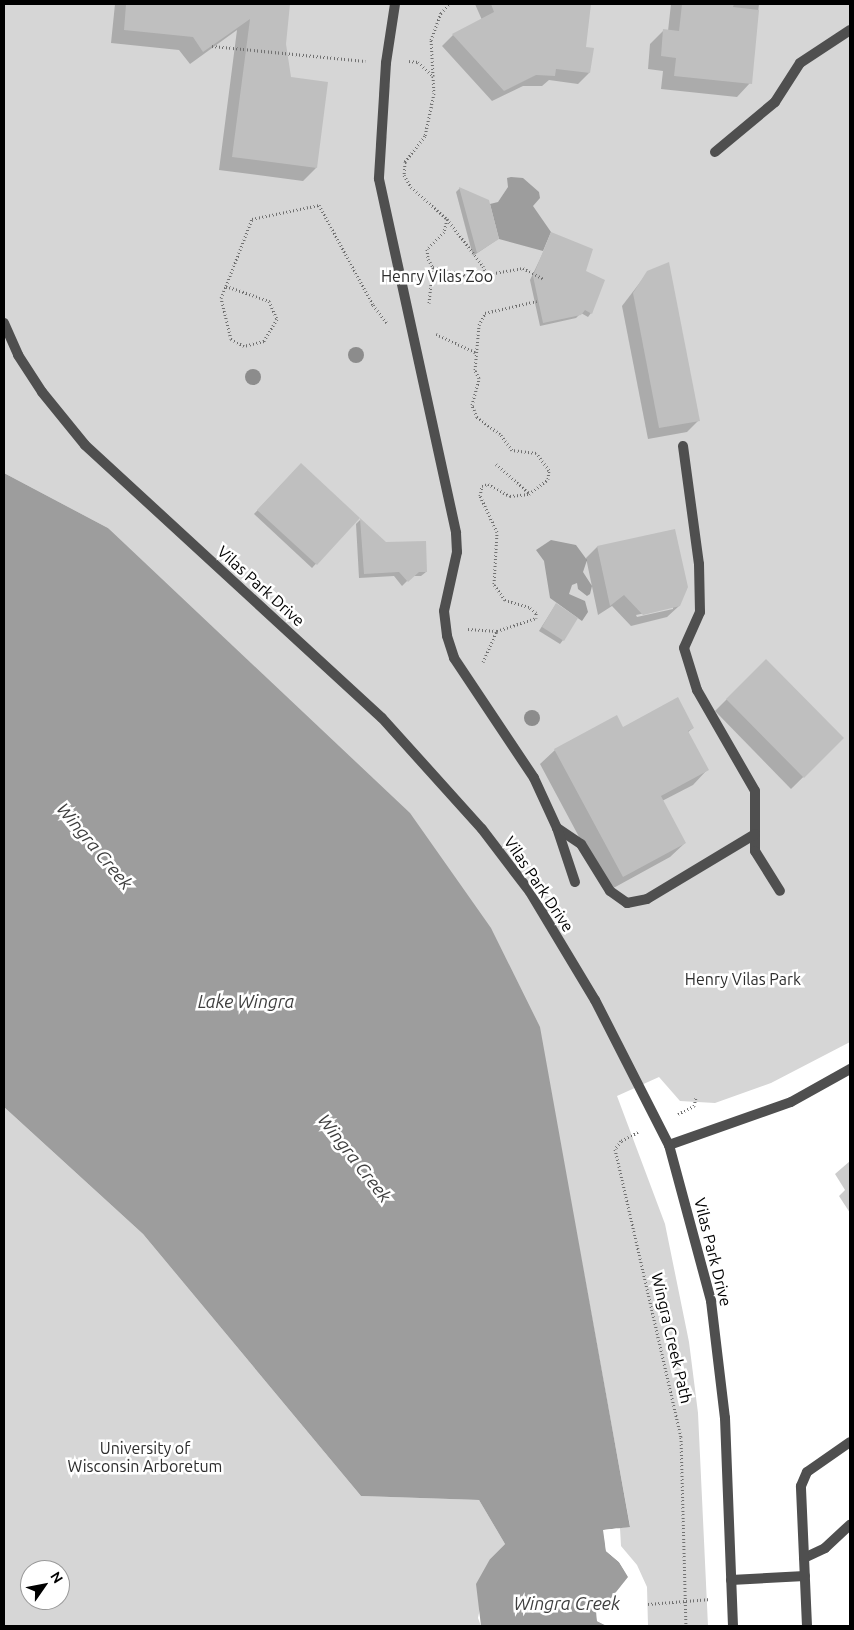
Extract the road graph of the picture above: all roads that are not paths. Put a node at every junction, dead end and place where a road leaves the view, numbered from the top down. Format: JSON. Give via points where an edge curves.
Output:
{"nodes":[{"id":1,"x":395,"y":4,"type":"edge"},
{"id":2,"x":850,"y":30,"type":"edge"},
{"id":3,"x":716,"y":152,"type":"dead end"},
{"id":4,"x":4,"y":323,"type":"edge"},
{"id":5,"x":683,"y":446,"type":"dead end"},
{"id":6,"x":557,"y":828,"type":"junction"},
{"id":7,"x":755,"y":834,"type":"junction"},
{"id":8,"x":575,"y":882,"type":"dead end"},
{"id":9,"x":780,"y":891,"type":"dead end"},
{"id":10,"x":850,"y":1069,"type":"edge"},
{"id":11,"x":669,"y":1145,"type":"junction"},
{"id":12,"x":850,"y":1442,"type":"edge"},
{"id":13,"x":850,"y":1525,"type":"edge"},
{"id":14,"x":804,"y":1558,"type":"junction"},
{"id":15,"x":805,"y":1576,"type":"junction"},
{"id":16,"x":731,"y":1580,"type":"junction"},
{"id":17,"x":733,"y":1626,"type":"edge"},
{"id":18,"x":807,"y":1626,"type":"edge"}],
"edges":[{"from":1,"to":6,"type":"street","via":[[386,64],[379,180],[408,325],[456,533],[457,552],[444,611],[445,624],[454,658],[534,778]]},
{"from":2,"to":3,"type":"street","via":[[800,63],[774,102]]},
{"from":4,"to":11,"type":"street","name":"Vilas Park Drive","via":[[18,355],[42,392],[85,445],[382,718],[482,829],[530,892],[566,952]]},
{"from":5,"to":7,"type":"street","via":[[699,564],[700,612],[684,648],[697,690],[755,791]]},
{"from":6,"to":7,"type":"street","via":[[581,844],[610,891],[627,903],[647,899]]},
{"from":6,"to":8,"type":"street"},
{"from":7,"to":9,"type":"street","via":[[755,851]]},
{"from":10,"to":11,"type":"street","via":[[791,1102]]},
{"from":11,"to":16,"type":"street","name":"Vilas Park Drive","via":[[711,1301],[725,1418]]},
{"from":12,"to":14,"type":"street","via":[[807,1472],[800,1486]]},
{"from":13,"to":14,"type":"street","via":[[825,1548]]},
{"from":14,"to":15,"type":"street"},
{"from":15,"to":16,"type":"street"},
{"from":15,"to":18,"type":"street"},
{"from":16,"to":17,"type":"street","name":"Vilas Park Drive"}]}
